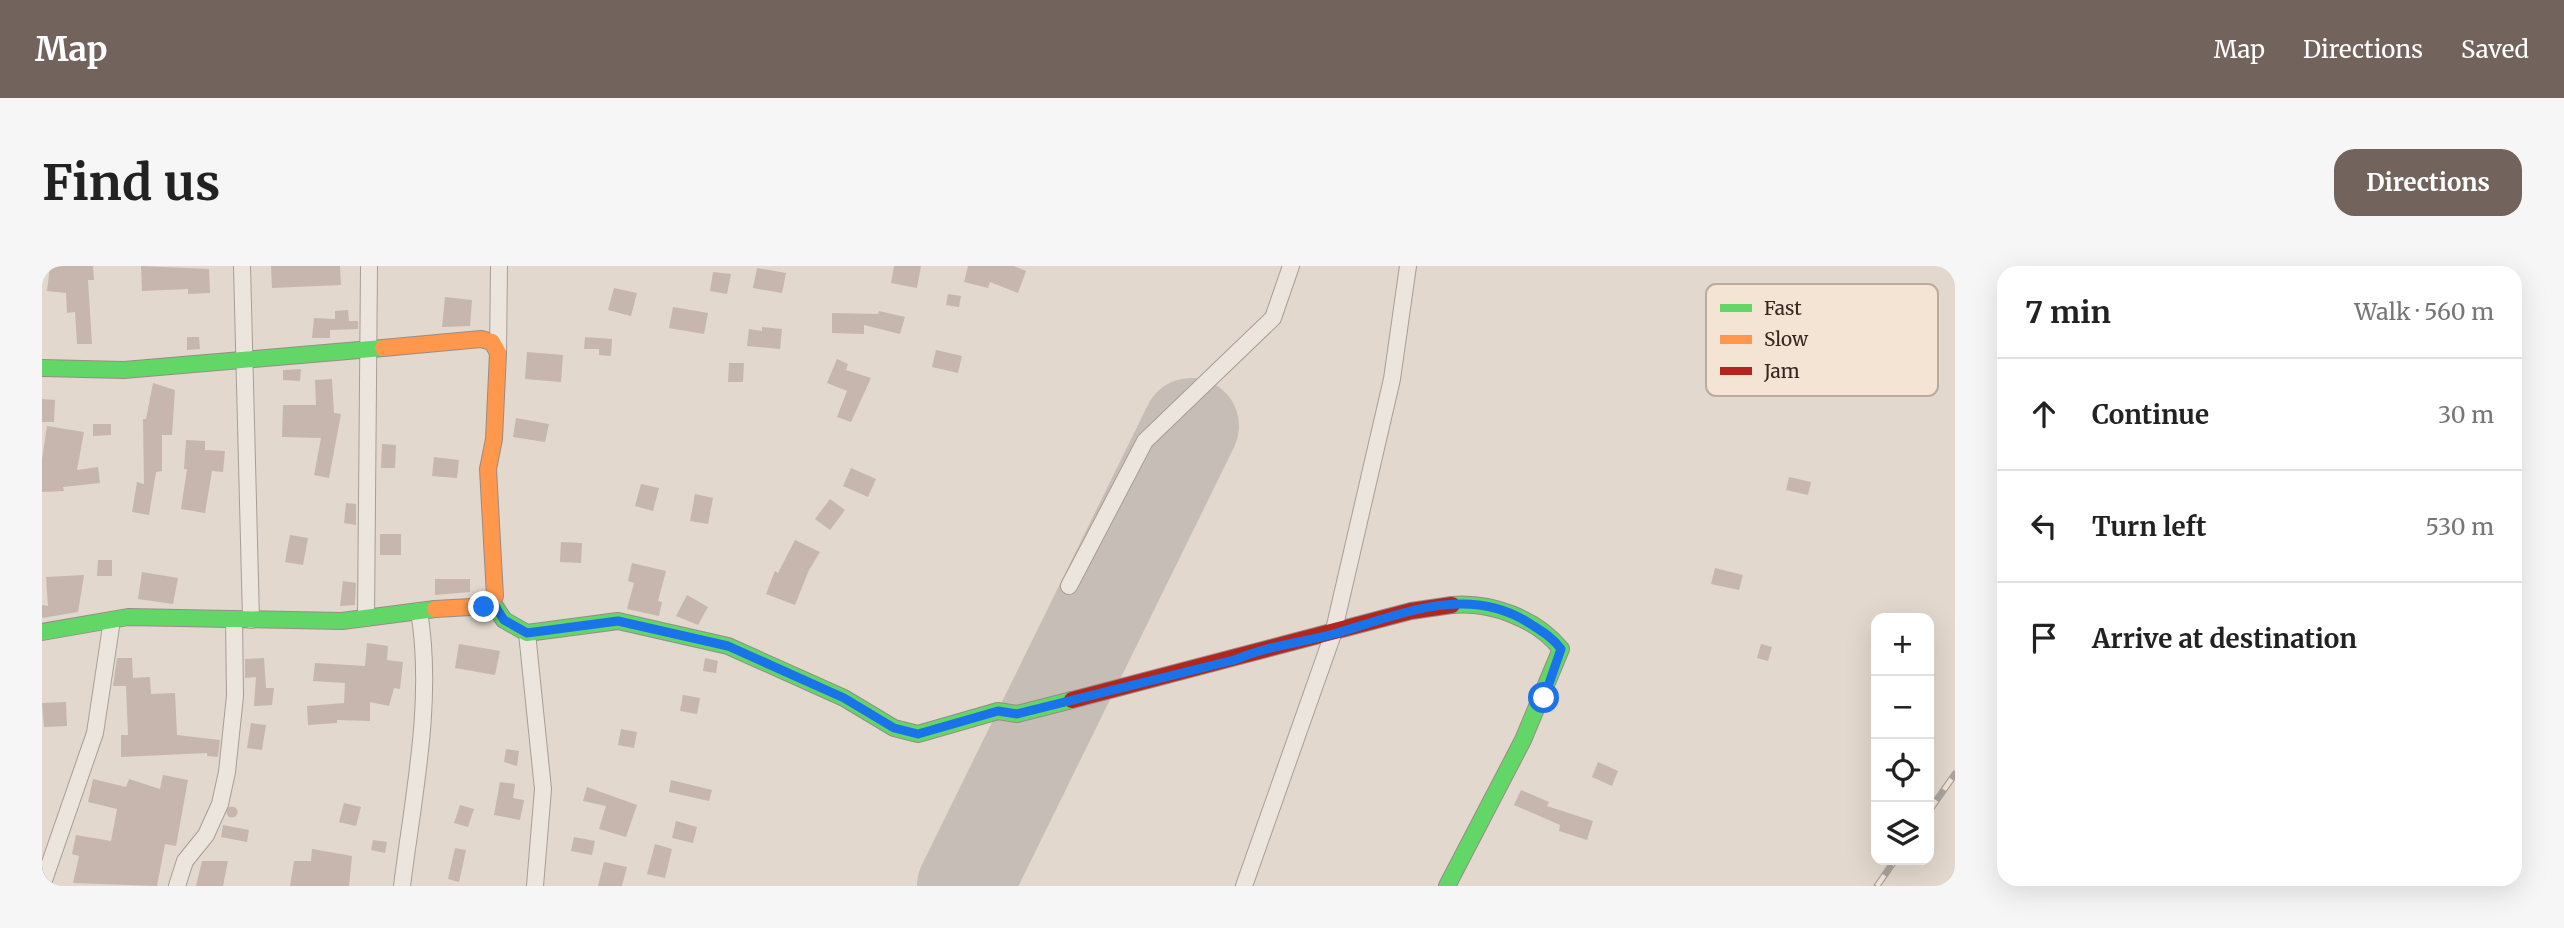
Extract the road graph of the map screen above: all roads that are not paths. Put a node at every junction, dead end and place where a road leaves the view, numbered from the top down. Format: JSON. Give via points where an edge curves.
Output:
{"nodes":[{"id":1,"x":242,"y":266,"type":"edge"},
{"id":2,"x":369,"y":266,"type":"edge"},
{"id":3,"x":499,"y":266,"type":"edge"},
{"id":4,"x":1292,"y":266,"type":"edge"},
{"id":5,"x":1408,"y":266,"type":"edge"},
{"id":6,"x":368,"y":351,"type":"junction"},
{"id":7,"x":498,"y":353,"type":"junction"},
{"id":8,"x":246,"y":361,"type":"junction"},
{"id":9,"x":42,"y":368,"type":"edge"},
{"id":10,"x":1069,"y":586,"type":"dead end"},
{"id":11,"x":493,"y":603,"type":"junction"},
{"id":12,"x":419,"y":611,"type":"junction"},
{"id":13,"x":366,"y":618,"type":"junction"},
{"id":14,"x":112,"y":620,"type":"junction"},
{"id":15,"x":243,"y":620,"type":"junction"},
{"id":16,"x":42,"y":632,"type":"edge"},
{"id":17,"x":527,"y":633,"type":"junction"},
{"id":18,"x":1334,"y":634,"type":"junction"},
{"id":19,"x":42,"y":886,"type":"edge"},
{"id":20,"x":177,"y":886,"type":"edge"},
{"id":21,"x":402,"y":886,"type":"edge"},
{"id":22,"x":535,"y":886,"type":"edge"},
{"id":23,"x":1244,"y":886,"type":"edge"},
{"id":24,"x":1447,"y":886,"type":"edge"}],
"edges":[{"from":1,"to":8,"type":"street"},
{"from":2,"to":6,"type":"street"},
{"from":3,"to":7,"type":"street"},
{"from":4,"to":10,"type":"street","via":[[1273,318],[1145,441]]},
{"from":5,"to":18,"type":"street","via":[[1392,379]]},
{"from":6,"to":7,"type":"street","via":[[481,339],[492,342]]},
{"from":6,"to":8,"type":"street"},
{"from":6,"to":13,"type":"street"},
{"from":7,"to":11,"type":"street","via":[[488,469]]},
{"from":8,"to":9,"type":"street","via":[[124,370]]},
{"from":8,"to":15,"type":"street"},
{"from":11,"to":12,"type":"street"},
{"from":11,"to":17,"type":"street","via":[[504,620]]},
{"from":12,"to":13,"type":"street"},
{"from":12,"to":21,"type":"street","via":[[425,663],[418,779]]},
{"from":13,"to":15,"type":"street"},
{"from":14,"to":15,"type":"street","via":[[152,616]]},
{"from":14,"to":16,"type":"street"},
{"from":14,"to":19,"type":"street","via":[[95,733]]},
{"from":15,"to":20,"type":"street","via":[[220,804],[206,835],[185,861]]},
{"from":17,"to":18,"type":"street","via":[[618,621],[728,646],[844,698],[894,728],[918,734],[998,711],[1017,714],[1234,660],[1267,646]]},
{"from":17,"to":22,"type":"street","via":[[543,789]]},
{"from":18,"to":23,"type":"street"},
{"from":18,"to":24,"type":"street","via":[[1422,607],[1467,604],[1491,606],[1523,619],[1554,639],[1561,649],[1544,698],[1500,790]]}]}
